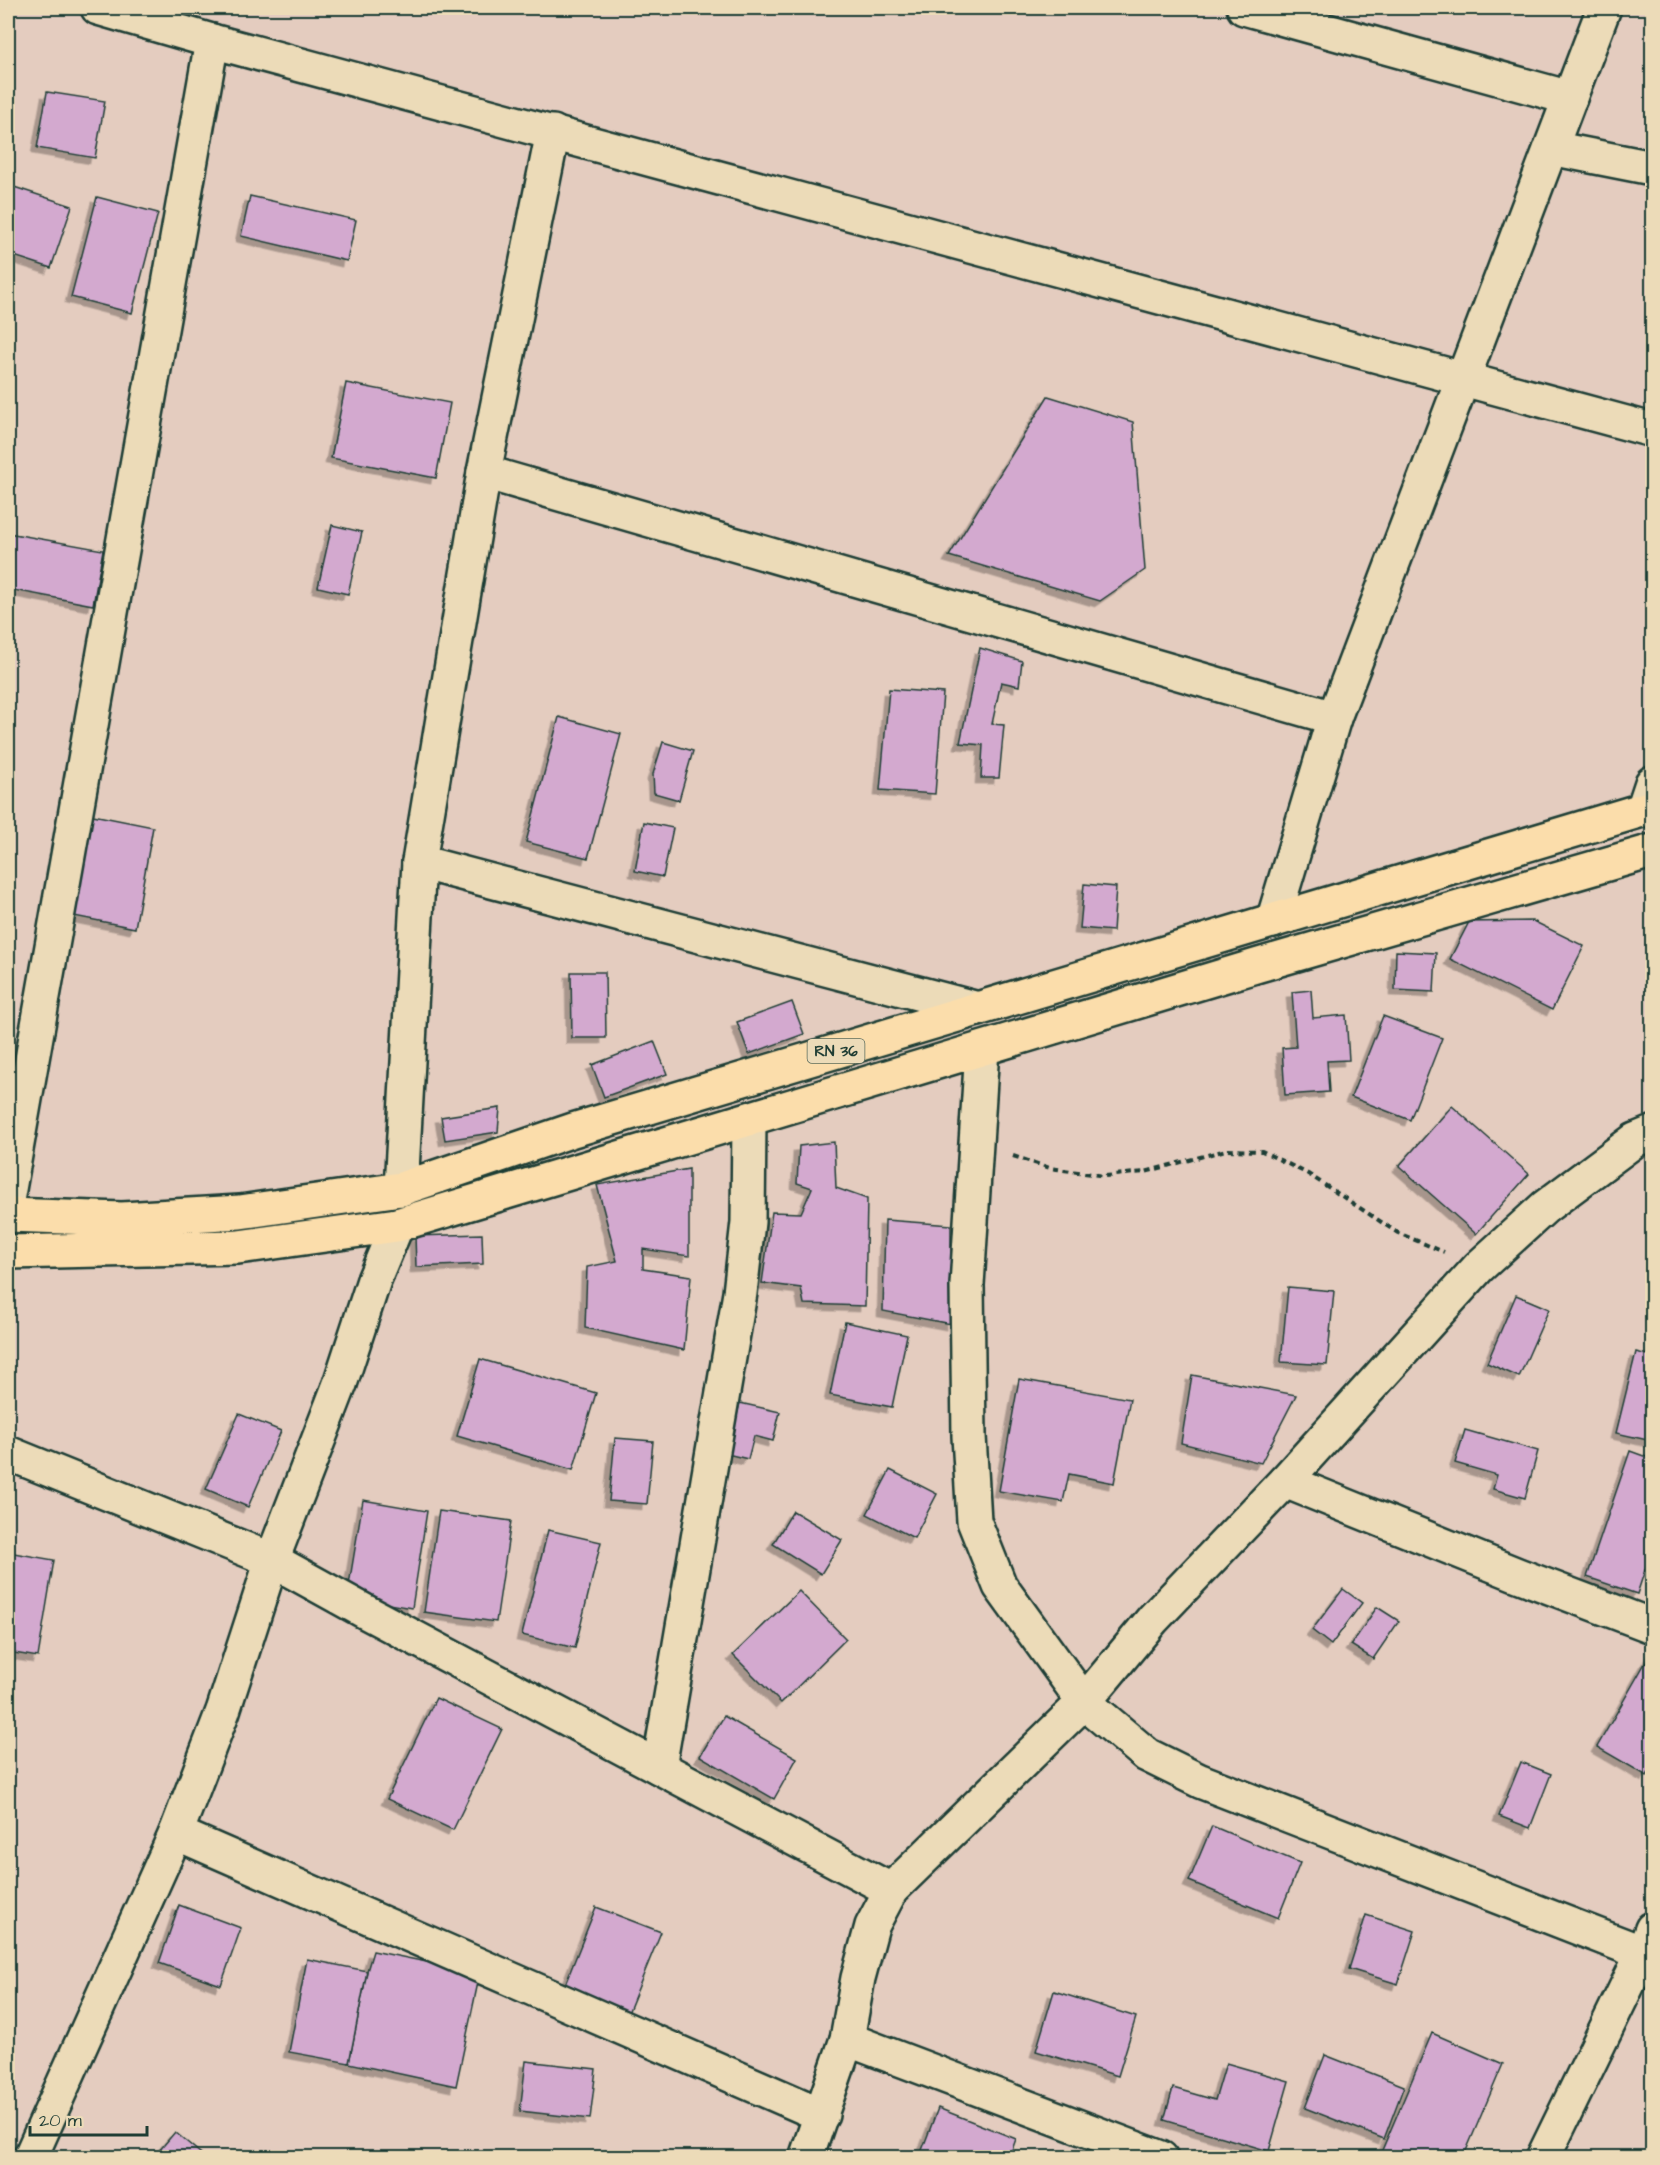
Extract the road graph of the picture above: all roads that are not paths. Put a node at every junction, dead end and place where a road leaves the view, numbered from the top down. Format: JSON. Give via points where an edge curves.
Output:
{"nodes":[{"id":1,"x":98,"y":8,"type":"edge"},
{"id":2,"x":1244,"y":8,"type":"edge"},
{"id":3,"x":1604,"y":8,"type":"edge"},
{"id":4,"x":212,"y":40,"type":"junction"},
{"id":5,"x":1570,"y":98,"type":"junction"},
{"id":6,"x":553,"y":132,"type":"junction"},
{"id":7,"x":1551,"y":148,"type":"junction"},
{"id":8,"x":1653,"y":168,"type":"edge"},
{"id":9,"x":1463,"y":380,"type":"junction"},
{"id":10,"x":1653,"y":430,"type":"edge"},
{"id":11,"x":484,"y":472,"type":"junction"},
{"id":12,"x":1334,"y":718,"type":"junction"},
{"id":13,"x":1649,"y":800,"type":"edge"},
{"id":14,"x":1653,"y":851,"type":"edge"},
{"id":15,"x":419,"y":862,"type":"junction"},
{"id":16,"x":1273,"y":921,"type":"junction"},
{"id":17,"x":978,"y":1008,"type":"junction"},
{"id":18,"x":982,"y":1049,"type":"junction"},
{"id":19,"x":749,"y":1120,"type":"junction"},
{"id":20,"x":1653,"y":1133,"type":"edge"},
{"id":21,"x":401,"y":1189,"type":"junction"},
{"id":22,"x":8,"y":1195,"type":"edge"},
{"id":23,"x":8,"y":1215,"type":"edge"},
{"id":24,"x":397,"y":1225,"type":"junction"},
{"id":25,"x":8,"y":1252,"type":"edge"},
{"id":26,"x":8,"y":1453,"type":"edge"},
{"id":27,"x":1285,"y":1481,"type":"junction"},
{"id":28,"x":272,"y":1560,"type":"junction"},
{"id":29,"x":1653,"y":1626,"type":"edge"},
{"id":30,"x":1084,"y":1702,"type":"junction"},
{"id":31,"x":660,"y":1767,"type":"junction"},
{"id":32,"x":176,"y":1833,"type":"junction"},
{"id":33,"x":891,"y":1890,"type":"junction"},
{"id":34,"x":1648,"y":1941,"type":"edge"},
{"id":35,"x":847,"y":2039,"type":"junction"},
{"id":36,"x":822,"y":2115,"type":"junction"},
{"id":37,"x":30,"y":2157,"type":"edge"},
{"id":38,"x":806,"y":2157,"type":"edge"},
{"id":39,"x":1161,"y":2157,"type":"edge"},
{"id":40,"x":1543,"y":2157,"type":"edge"}],
"edges":[{"from":1,"to":4,"type":"street"},
{"from":2,"to":5,"type":"street"},
{"from":3,"to":5,"type":"street"},
{"from":4,"to":6,"type":"street"},
{"from":4,"to":22,"type":"street"},
{"from":5,"to":7,"type":"street"},
{"from":6,"to":9,"type":"street"},
{"from":6,"to":11,"type":"street"},
{"from":7,"to":8,"type":"street"},
{"from":7,"to":9,"type":"street"},
{"from":9,"to":10,"type":"street"},
{"from":9,"to":12,"type":"street"},
{"from":11,"to":12,"type":"street"},
{"from":11,"to":15,"type":"street"},
{"from":12,"to":16,"type":"street"},
{"from":13,"to":16,"type":"main road","number":"RN 36"},
{"from":14,"to":18,"type":"main road","number":"RN 36","via":[[1259,964]]},
{"from":15,"to":17,"type":"street"},
{"from":15,"to":21,"type":"street"},
{"from":16,"to":17,"type":"main road","number":"RN 36"},
{"from":17,"to":21,"type":"main road","number":"RN 36","via":[[573,1130]]},
{"from":18,"to":19,"type":"main road","number":"RN 36"},
{"from":18,"to":30,"type":"street","via":[[967,1285],[974,1521],[1000,1586]]},
{"from":19,"to":24,"type":"main road","number":"RN 36"},
{"from":19,"to":31,"type":"street","via":[[748,1222],[740,1293]]},
{"from":20,"to":27,"type":"street","via":[[1635,1140],[1545,1207],[1479,1267]]},
{"from":21,"to":23,"type":"main road","number":"RN 36","via":[[240,1212],[122,1219]]},
{"from":24,"to":25,"type":"main road","number":"RN 36","via":[[238,1247]]},
{"from":24,"to":28,"type":"street"},
{"from":26,"to":28,"type":"street"},
{"from":27,"to":29,"type":"street"},
{"from":27,"to":30,"type":"street","via":[[1153,1619]]},
{"from":28,"to":31,"type":"street"},
{"from":28,"to":32,"type":"street","via":[[223,1711]]},
{"from":30,"to":33,"type":"street"},
{"from":30,"to":34,"type":"street","via":[[1148,1755],[1200,1781]]},
{"from":31,"to":33,"type":"street"},
{"from":32,"to":36,"type":"street"},
{"from":32,"to":37,"type":"street"},
{"from":33,"to":35,"type":"street","via":[[872,1926]]},
{"from":34,"to":40,"type":"street"},
{"from":35,"to":36,"type":"street"},
{"from":35,"to":39,"type":"street"},
{"from":36,"to":38,"type":"street"}]}
